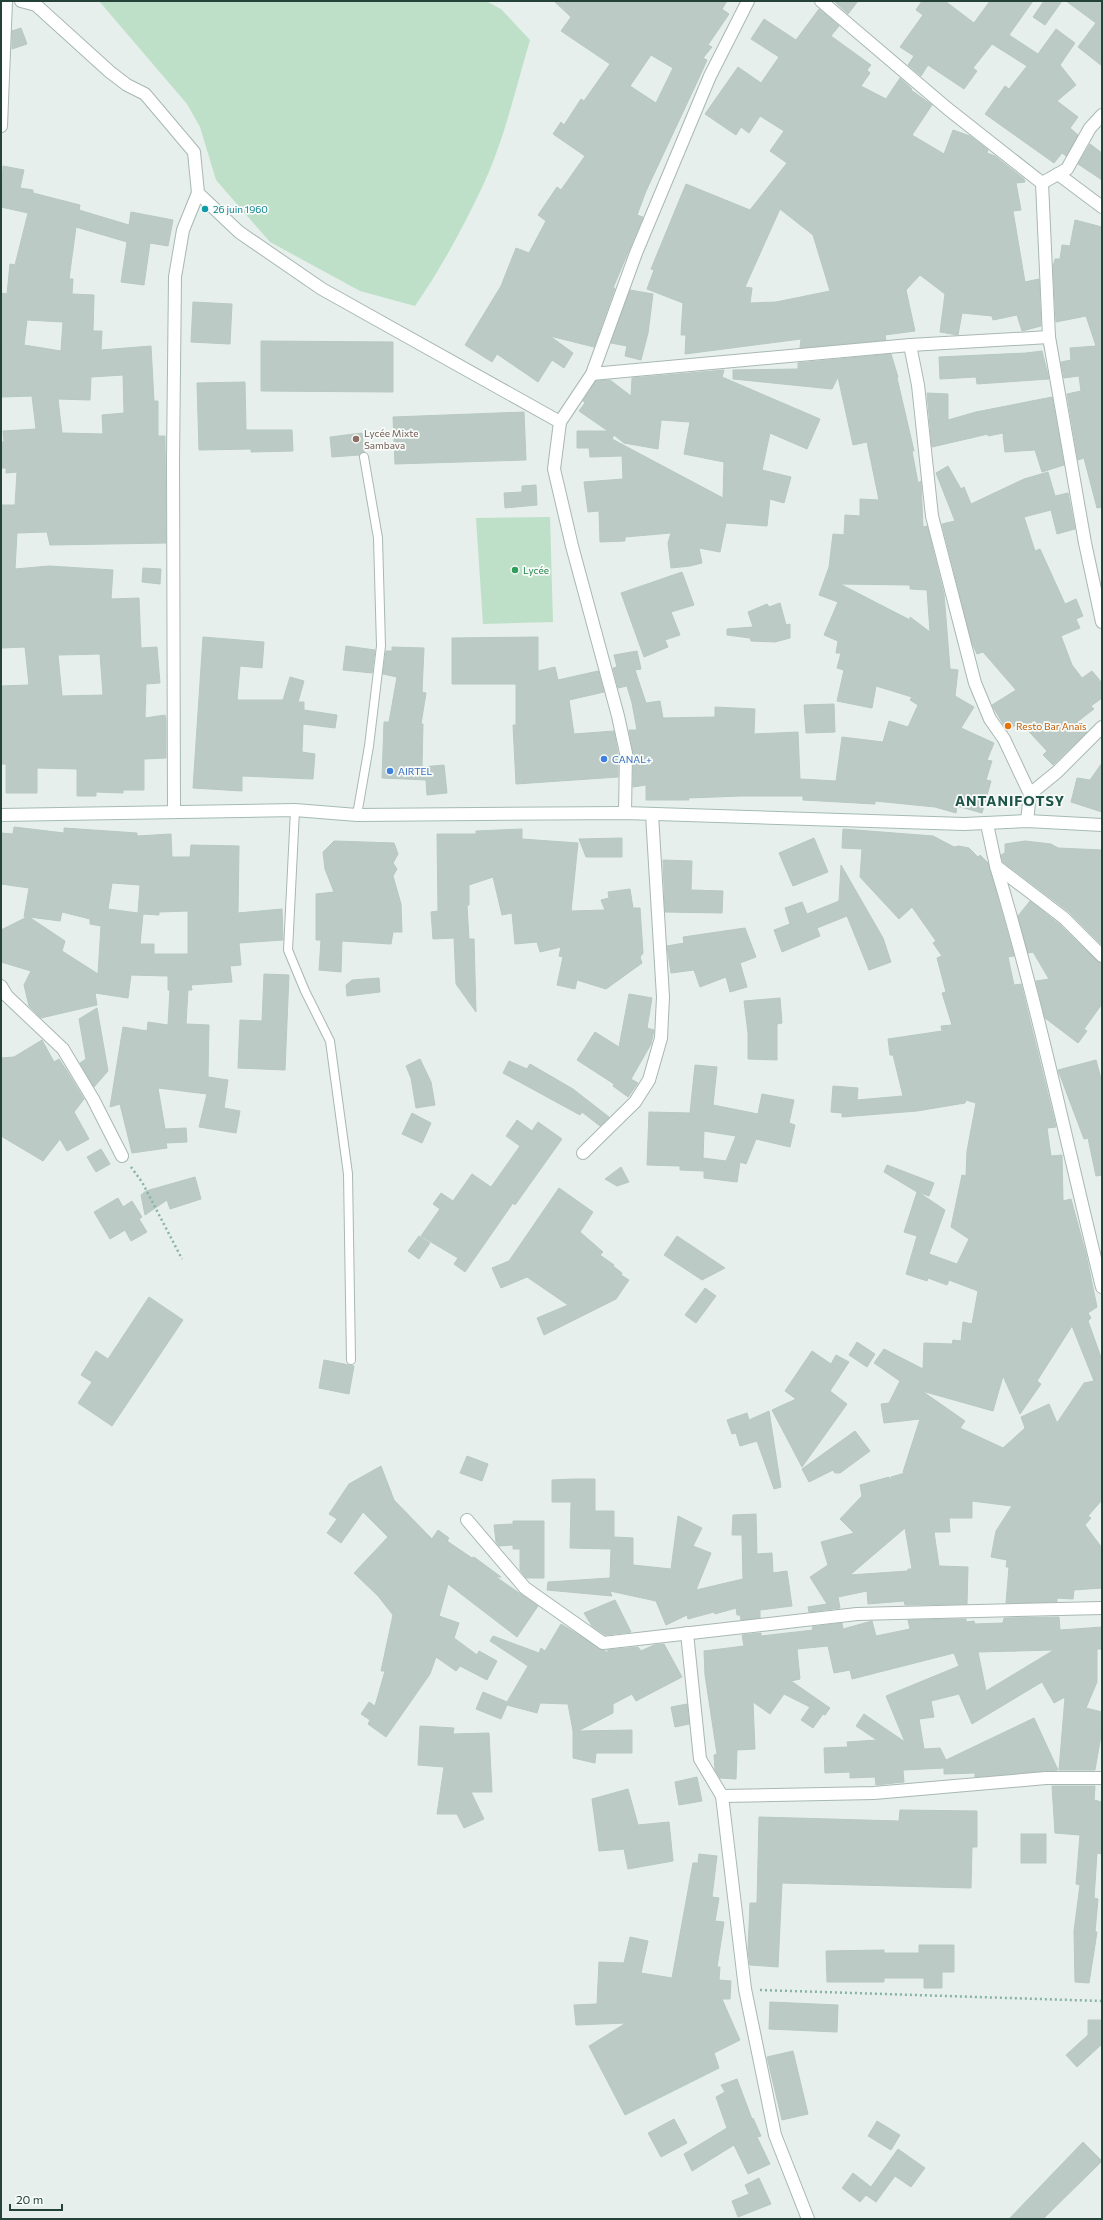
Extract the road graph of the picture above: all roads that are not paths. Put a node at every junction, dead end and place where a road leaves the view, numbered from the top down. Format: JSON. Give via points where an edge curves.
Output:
{"nodes":[{"id":1,"x":6,"y":1,"type":"edge"},
{"id":2,"x":21,"y":1,"type":"edge"},
{"id":3,"x":748,"y":1,"type":"edge"},
{"id":4,"x":821,"y":1,"type":"edge"},
{"id":5,"x":1102,"y":115,"type":"edge"},
{"id":6,"x":1,"y":126,"type":"edge"},
{"id":7,"x":1058,"y":174,"type":"junction"},
{"id":8,"x":1042,"y":183,"type":"junction"},
{"id":9,"x":198,"y":194,"type":"junction"},
{"id":10,"x":1102,"y":207,"type":"edge"},
{"id":11,"x":1049,"y":337,"type":"junction"},
{"id":12,"x":910,"y":345,"type":"junction"},
{"id":13,"x":592,"y":374,"type":"junction"},
{"id":14,"x":560,"y":422,"type":"junction"},
{"id":15,"x":364,"y":456,"type":"dead end"},
{"id":16,"x":1102,"y":622,"type":"edge"},
{"id":17,"x":1102,"y":728,"type":"edge"},
{"id":18,"x":1030,"y":794,"type":"junction"},
{"id":19,"x":295,"y":810,"type":"junction"},
{"id":20,"x":174,"y":811,"type":"junction"},
{"id":21,"x":625,"y":813,"type":"junction"},
{"id":22,"x":652,"y":814,"type":"junction"},
{"id":23,"x":1,"y":815,"type":"edge"},
{"id":24,"x":357,"y":815,"type":"junction"},
{"id":25,"x":1027,"y":821,"type":"junction"},
{"id":26,"x":987,"y":824,"type":"junction"},
{"id":27,"x":1102,"y":825,"type":"edge"},
{"id":28,"x":996,"y":866,"type":"junction"},
{"id":29,"x":1102,"y":956,"type":"edge"},
{"id":30,"x":1,"y":986,"type":"edge"},
{"id":31,"x":583,"y":1152,"type":"dead end"},
{"id":32,"x":122,"y":1156,"type":"road end"},
{"id":33,"x":1102,"y":1287,"type":"edge"},
{"id":34,"x":351,"y":1360,"type":"dead end"},
{"id":35,"x":467,"y":1520,"type":"dead end"},
{"id":36,"x":1102,"y":1608,"type":"edge"},
{"id":37,"x":687,"y":1633,"type":"junction"},
{"id":38,"x":1102,"y":1778,"type":"edge"},
{"id":39,"x":722,"y":1796,"type":"junction"},
{"id":40,"x":808,"y":2219,"type":"edge"}],
"edges":[{"from":1,"to":6,"type":"street"},
{"from":2,"to":9,"type":"street","via":[[36,5],[110,72],[145,94],[194,152]]},
{"from":3,"to":13,"type":"street","via":[[710,76],[636,253]]},
{"from":4,"to":8,"type":"street","via":[[948,110]]},
{"from":5,"to":7,"type":"street","via":[[1090,128],[1066,169]]},
{"from":7,"to":8,"type":"street"},
{"from":7,"to":10,"type":"street"},
{"from":8,"to":11,"type":"street"},
{"from":9,"to":14,"type":"street","via":[[239,232],[322,289]]},
{"from":9,"to":20,"type":"street","via":[[183,230],[175,277]]},
{"from":11,"to":12,"type":"street"},
{"from":11,"to":16,"type":"street","via":[[1085,543]]},
{"from":12,"to":13,"type":"street"},
{"from":12,"to":18,"type":"street","via":[[918,386],[932,516],[975,683],[990,719],[1004,738]]},
{"from":13,"to":14,"type":"street"},
{"from":14,"to":21,"type":"street","via":[[554,470],[626,753]]},
{"from":15,"to":24,"type":"lane","via":[[378,538],[381,646],[369,746]]},
{"from":17,"to":18,"type":"street","via":[[1057,772]]},
{"from":18,"to":25,"type":"street"},
{"from":19,"to":20,"type":"street"},
{"from":19,"to":24,"type":"street"},
{"from":19,"to":34,"type":"lane","via":[[288,950],[330,1040],[348,1174]]},
{"from":20,"to":23,"type":"street"},
{"from":21,"to":22,"type":"street"},
{"from":21,"to":24,"type":"street"},
{"from":22,"to":26,"type":"street"},
{"from":22,"to":31,"type":"street","via":[[663,997],[661,1038],[648,1080],[635,1102]]},
{"from":25,"to":26,"type":"street"},
{"from":25,"to":27,"type":"street"},
{"from":26,"to":28,"type":"street"},
{"from":28,"to":29,"type":"street","via":[[1064,918]]},
{"from":28,"to":33,"type":"street","via":[[1045,1043],[1071,1165]]},
{"from":30,"to":32,"type":"street","via":[[6,996],[63,1050],[93,1099]]},
{"from":35,"to":37,"type":"street","via":[[525,1588],[603,1643]]},
{"from":36,"to":37,"type":"street","via":[[857,1614]]},
{"from":37,"to":39,"type":"street","via":[[700,1759]]},
{"from":38,"to":39,"type":"street","via":[[1046,1778],[874,1793]]},
{"from":39,"to":40,"type":"street","via":[[745,1989],[775,2135]]}]}
